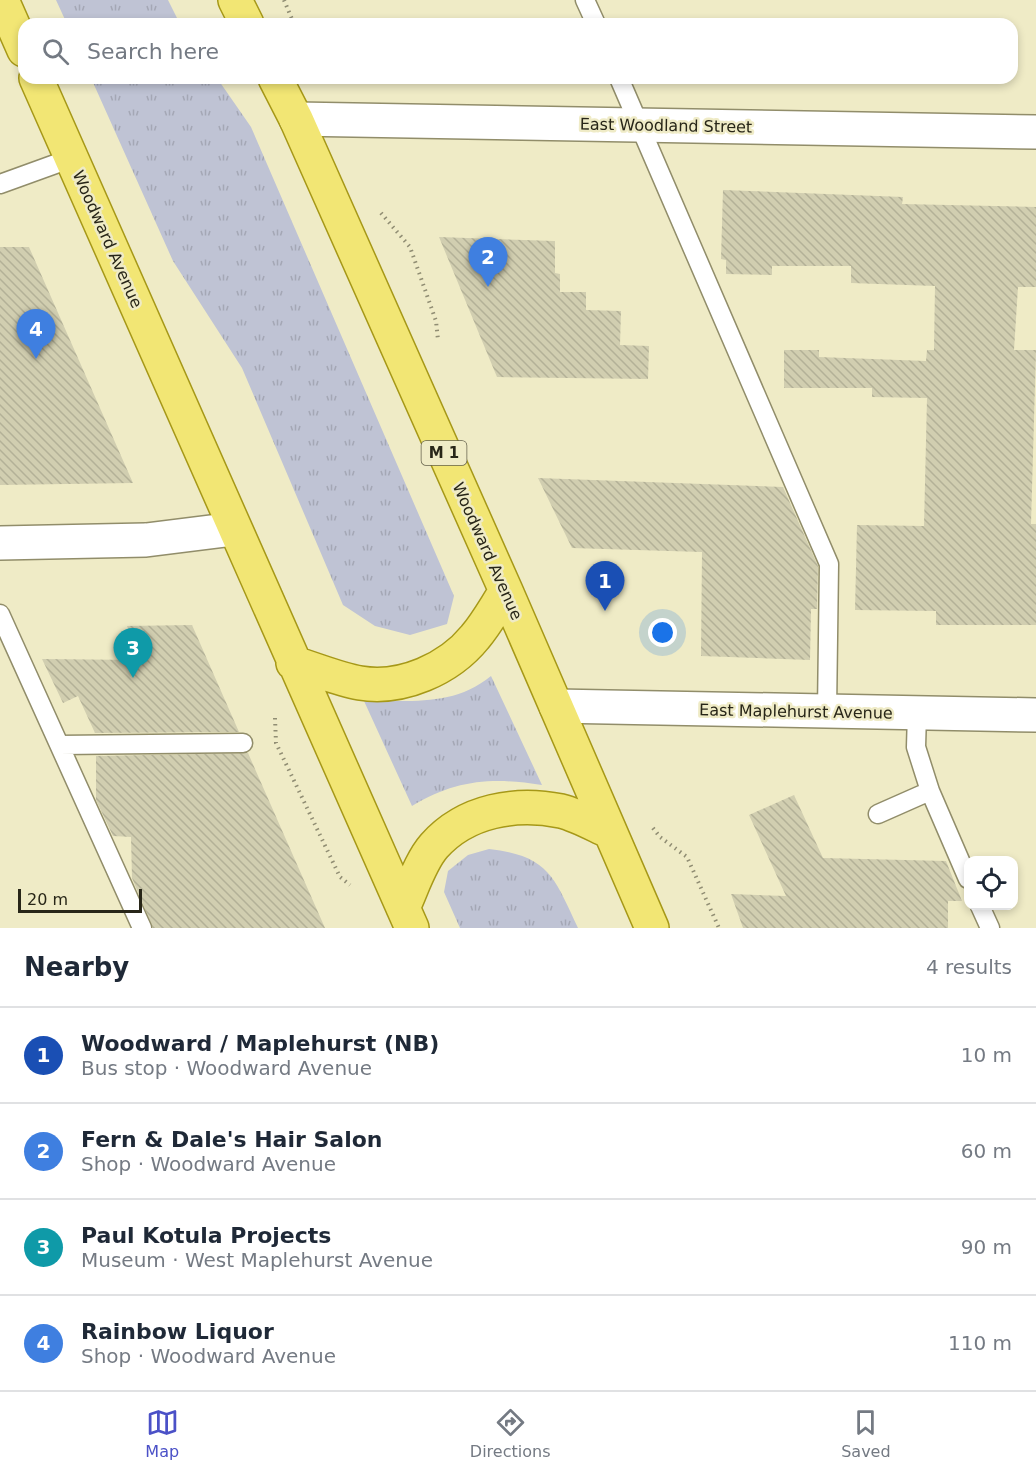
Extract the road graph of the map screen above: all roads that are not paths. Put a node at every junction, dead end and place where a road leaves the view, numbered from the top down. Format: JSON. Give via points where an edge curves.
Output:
{"nodes":[{"id":1,"x":2,"y":0,"type":"edge"},
{"id":2,"x":235,"y":0,"type":"edge"},
{"id":3,"x":585,"y":0,"type":"edge"},
{"id":4,"x":244,"y":18,"type":"edge"},
{"id":5,"x":593,"y":18,"type":"edge"},
{"id":6,"x":18,"y":36,"type":"edge"},
{"id":7,"x":39,"y":84,"type":"edge"},
{"id":8,"x":278,"y":84,"type":"edge"},
{"id":9,"x":622,"y":84,"type":"edge"},
{"id":10,"x":296,"y":119,"type":"junction"},
{"id":11,"x":639,"y":125,"type":"junction"},
{"id":12,"x":1036,"y":132,"type":"edge"},
{"id":13,"x":72,"y":158,"type":"junction"},
{"id":14,"x":0,"y":184,"type":"edge"},
{"id":15,"x":234,"y":529,"type":"junction"},
{"id":16,"x":0,"y":543,"type":"edge"},
{"id":17,"x":506,"y":591,"type":"junction"},
{"id":18,"x":0,"y":614,"type":"edge"},
{"id":19,"x":293,"y":663,"type":"junction"},
{"id":20,"x":556,"y":706,"type":"junction"},
{"id":21,"x":827,"y":711,"type":"junction"},
{"id":22,"x":917,"y":713,"type":"junction"},
{"id":23,"x":1036,"y":715,"type":"edge"},
{"id":24,"x":243,"y":743,"type":"dead end"},
{"id":25,"x":60,"y":745,"type":"junction"},
{"id":26,"x":930,"y":792,"type":"junction"},
{"id":27,"x":878,"y":814,"type":"dead end"},
{"id":28,"x":608,"y":831,"type":"junction"},
{"id":29,"x":964,"y":868,"type":"edge"},
{"id":30,"x":982,"y":910,"type":"edge"},
{"id":31,"x":407,"y":918,"type":"edge"},
{"id":32,"x":142,"y":928,"type":"edge"},
{"id":33,"x":652,"y":928,"type":"edge"},
{"id":34,"x":990,"y":928,"type":"edge"}],
"edges":[{"from":1,"to":6,"type":"main road"},
{"from":2,"to":4,"type":"main road"},
{"from":3,"to":5,"type":"lane"},
{"from":7,"to":13,"type":"main road","name":"Woodward Avenue"},
{"from":8,"to":10,"type":"main road","name":"Woodward Avenue","number":"M 1"},
{"from":9,"to":11,"type":"lane"},
{"from":10,"to":11,"type":"street","name":"East Woodland Street"},
{"from":10,"to":17,"type":"main road","name":"Woodward Avenue","number":"M 1"},
{"from":11,"to":12,"type":"street","name":"East Woodland Street"},
{"from":11,"to":21,"type":"lane","via":[[829,564]]},
{"from":13,"to":14,"type":"lane"},
{"from":13,"to":15,"type":"main road","name":"Woodward Avenue"},
{"from":15,"to":16,"type":"street","via":[[146,540]]},
{"from":15,"to":19,"type":"main road","name":"Woodward Avenue"},
{"from":17,"to":19,"type":"main road","via":[[476,637],[457,656],[418,677],[361,683]]},
{"from":17,"to":20,"type":"main road","name":"Woodward Avenue","number":"M 1"},
{"from":18,"to":25,"type":"lane"},
{"from":19,"to":31,"type":"main road","name":"Woodward Avenue"},
{"from":20,"to":21,"type":"street","name":"East Maplehurst Avenue"},
{"from":20,"to":28,"type":"main road","name":"Woodward Avenue","number":"M 1"},
{"from":21,"to":22,"type":"street","name":"East Maplehurst Avenue"},
{"from":22,"to":23,"type":"street","name":"East Maplehurst Avenue"},
{"from":22,"to":26,"type":"lane","via":[[916,747]]},
{"from":24,"to":25,"type":"lane"},
{"from":25,"to":32,"type":"lane"},
{"from":26,"to":27,"type":"lane"},
{"from":26,"to":29,"type":"lane"},
{"from":28,"to":31,"type":"main road","via":[[563,812],[522,806],[487,812],[457,826],[433,847]]},
{"from":28,"to":33,"type":"main road","name":"Woodward Avenue","number":"M 1"},
{"from":30,"to":34,"type":"lane"}]}
